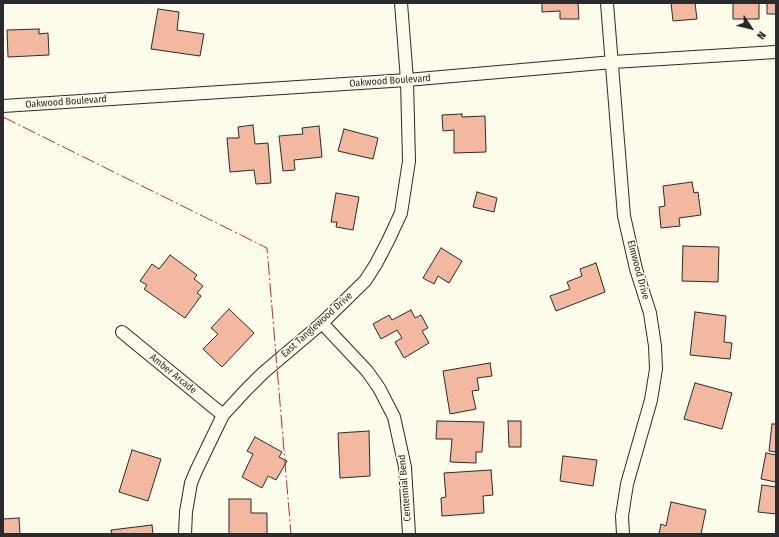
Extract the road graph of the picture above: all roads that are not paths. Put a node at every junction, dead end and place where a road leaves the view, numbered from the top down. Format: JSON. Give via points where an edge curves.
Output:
{"nodes":[{"id":1,"x":401,"y":3,"type":"edge"},
{"id":2,"x":607,"y":3,"type":"edge"},
{"id":3,"x":776,"y":52,"type":"edge"},
{"id":4,"x":613,"y":62,"type":"junction"},
{"id":5,"x":407,"y":80,"type":"junction"},
{"id":6,"x":3,"y":106,"type":"edge"},
{"id":7,"x":322,"y":323,"type":"junction"},
{"id":8,"x":122,"y":332,"type":"dead end"},
{"id":9,"x":224,"y":415,"type":"junction"},
{"id":10,"x":184,"y":534,"type":"edge"},
{"id":11,"x":410,"y":534,"type":"edge"},
{"id":12,"x":623,"y":534,"type":"edge"}],
"edges":[{"from":1,"to":5,"type":"street","name":"East Tanglewood Drive"},
{"from":2,"to":4,"type":"street","name":"Elmwood Drive"},
{"from":3,"to":4,"type":"street","name":"Oakwood Boulevard"},
{"from":4,"to":5,"type":"street","name":"Oakwood Boulevard"},
{"from":4,"to":12,"type":"street","name":"Elmwood Drive","via":[[624,216],[636,269],[650,313],[656,369],[651,400],[625,496]]},
{"from":5,"to":6,"type":"street","name":"Oakwood Boulevard"},
{"from":5,"to":7,"type":"street","name":"East Tanglewood Drive","via":[[409,162],[400,213],[385,247],[365,281]]},
{"from":7,"to":9,"type":"street","name":"East Tanglewood Drive","via":[[263,373]]},
{"from":7,"to":11,"type":"street","name":"Centennial Bend","via":[[367,371],[394,417],[405,467]]},
{"from":8,"to":9,"type":"street","name":"Amber Arcade"},
{"from":9,"to":10,"type":"street","name":"East Tanglewood Drive","via":[[191,483]]}]}
